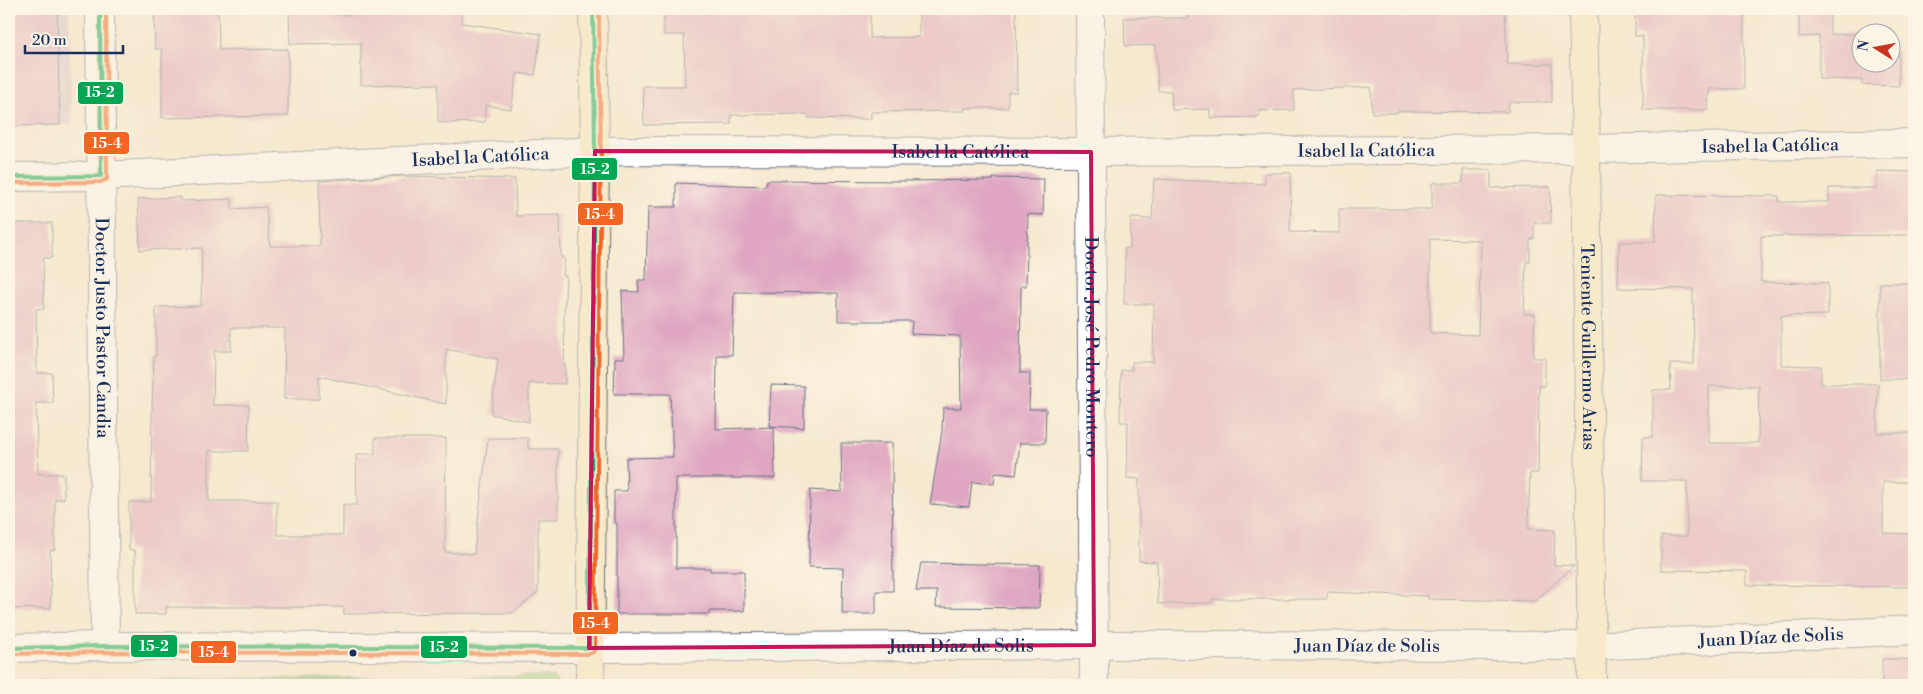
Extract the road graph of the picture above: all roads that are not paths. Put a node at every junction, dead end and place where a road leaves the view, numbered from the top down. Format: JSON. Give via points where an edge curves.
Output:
{"nodes":[{"id":1,"x":100,"y":9,"type":"edge"},
{"id":2,"x":593,"y":9,"type":"edge"},
{"id":3,"x":1090,"y":9,"type":"edge"},
{"id":4,"x":1583,"y":9,"type":"edge"},
{"id":5,"x":1914,"y":143,"type":"edge"},
{"id":6,"x":1586,"y":149,"type":"junction"},
{"id":7,"x":595,"y":151,"type":"junction"},
{"id":8,"x":1091,"y":152,"type":"junction"},
{"id":9,"x":101,"y":176,"type":"junction"},
{"id":10,"x":9,"y":177,"type":"edge"},
{"id":11,"x":1914,"y":630,"type":"edge"},
{"id":12,"x":1094,"y":645,"type":"junction"},
{"id":13,"x":104,"y":646,"type":"junction"},
{"id":14,"x":1592,"y":646,"type":"junction"},
{"id":15,"x":9,"y":648,"type":"edge"},
{"id":16,"x":589,"y":648,"type":"junction"},
{"id":17,"x":590,"y":685,"type":"edge"},
{"id":18,"x":1094,"y":685,"type":"edge"},
{"id":19,"x":1592,"y":685,"type":"edge"}],
"edges":[{"from":1,"to":9,"type":"street","name":"Doctor Justo Pastor Candia"},
{"from":2,"to":7,"type":"street"},
{"from":3,"to":8,"type":"street","name":"Doctor José Pedro Montero"},
{"from":4,"to":6,"type":"street","name":"Teniente Guillermo Arias"},
{"from":5,"to":6,"type":"street","name":"Isabel la Católica"},
{"from":6,"to":8,"type":"street","name":"Isabel la Católica"},
{"from":6,"to":14,"type":"street","name":"Teniente Guillermo Arias"},
{"from":7,"to":8,"type":"street","name":"Isabel la Católica"},
{"from":7,"to":9,"type":"street","name":"Isabel la Católica"},
{"from":7,"to":16,"type":"street"},
{"from":8,"to":12,"type":"street","name":"Doctor José Pedro Montero"},
{"from":9,"to":10,"type":"street","name":"Isabel la Católica"},
{"from":9,"to":13,"type":"street","name":"Doctor Justo Pastor Candia"},
{"from":11,"to":14,"type":"street","name":"Juan Díaz de Solis"},
{"from":12,"to":14,"type":"street","name":"Juan Díaz de Solis"},
{"from":12,"to":16,"type":"street","name":"Juan Díaz de Solis"},
{"from":12,"to":18,"type":"street","name":"Doctor José Pedro Montero"},
{"from":13,"to":15,"type":"street","name":"Juan Díaz de Solis"},
{"from":13,"to":16,"type":"street","name":"Juan Díaz de Solis"},
{"from":14,"to":19,"type":"street","name":"Teniente Guillermo Arias"},
{"from":16,"to":17,"type":"street"}]}
